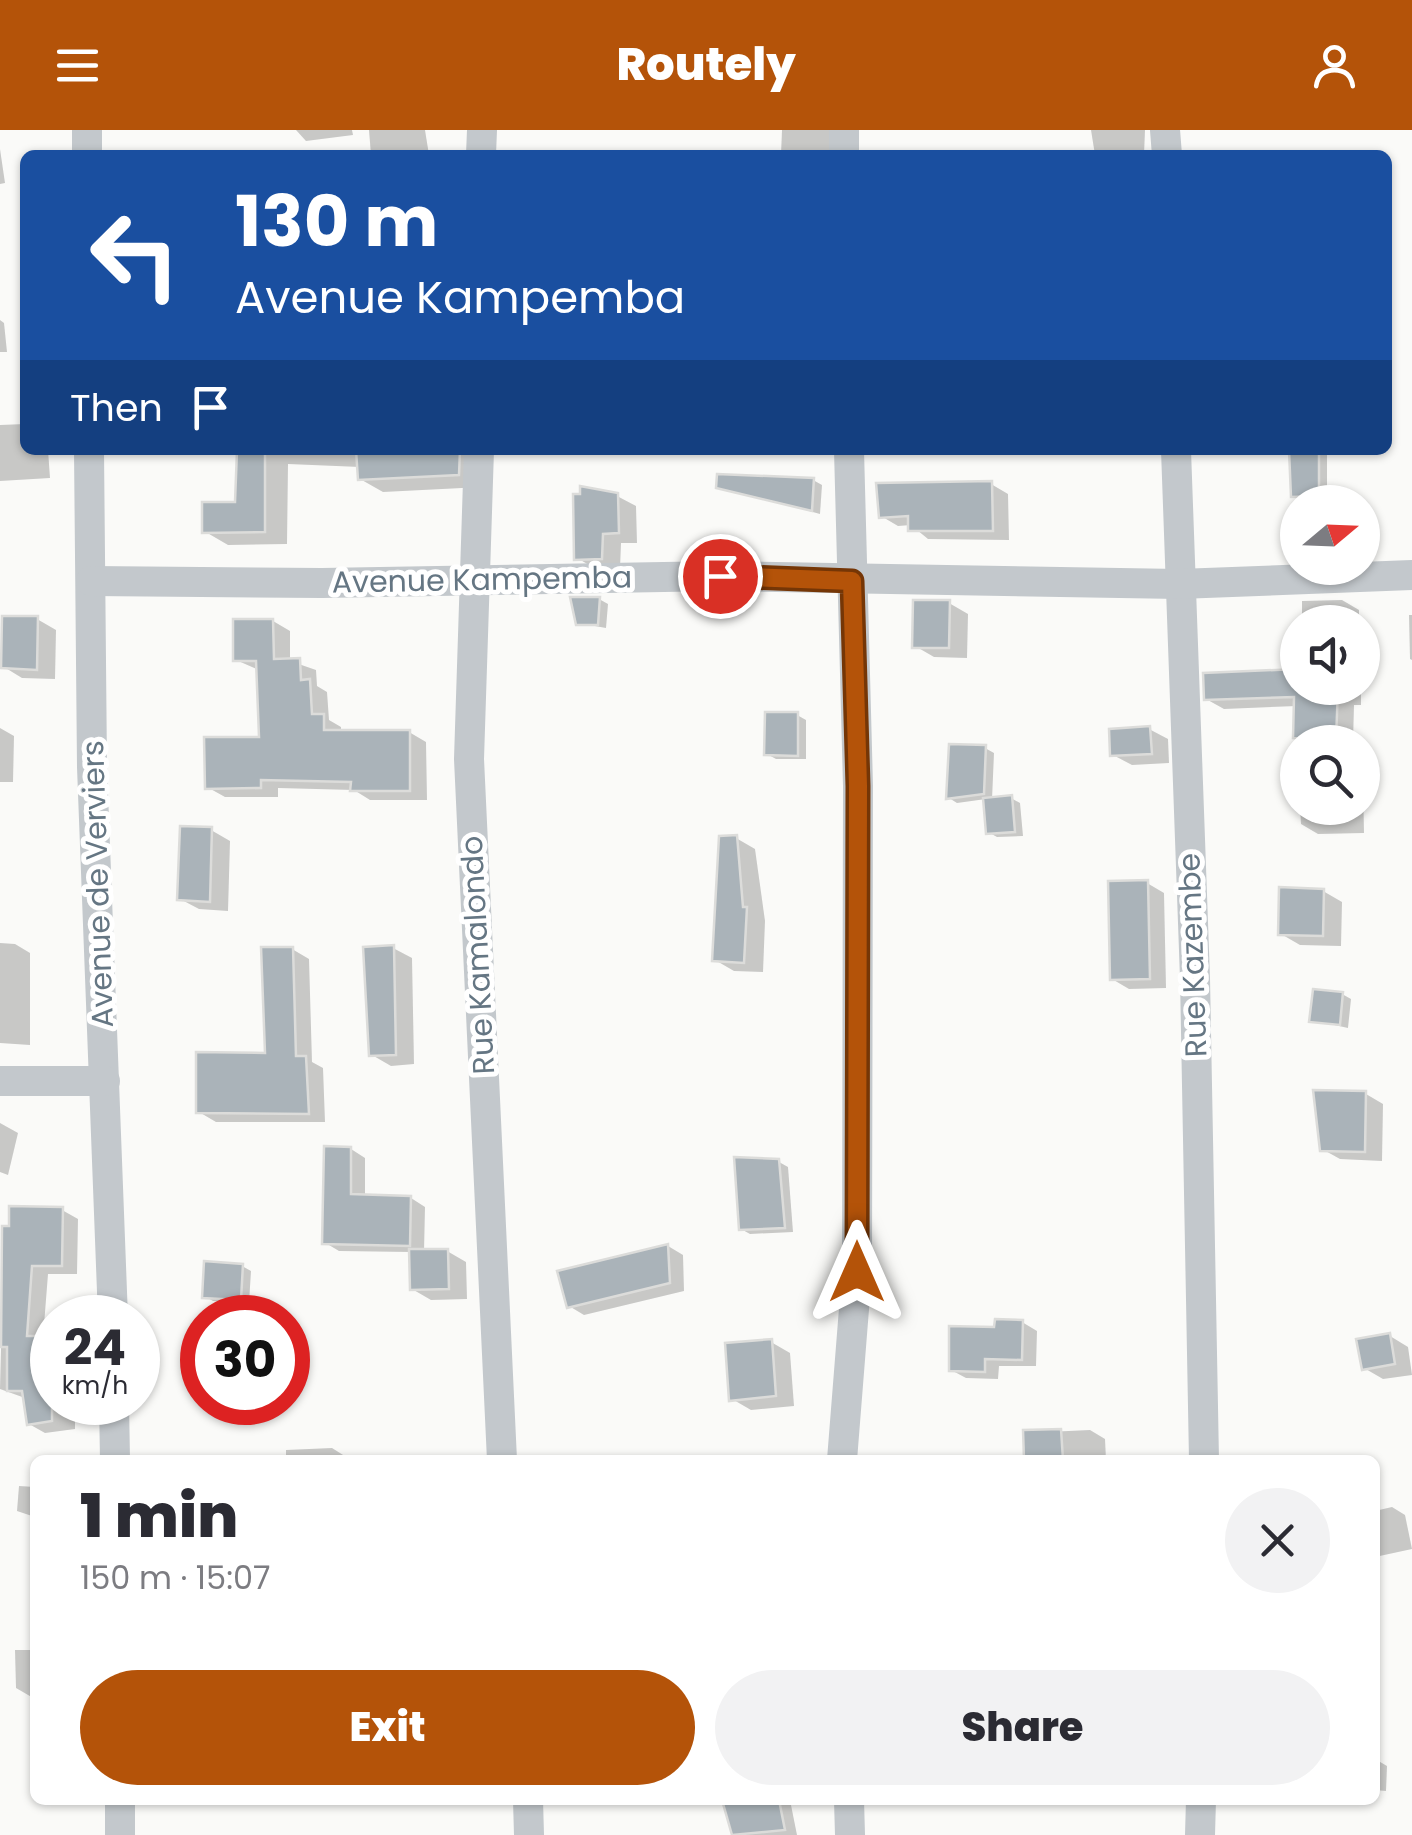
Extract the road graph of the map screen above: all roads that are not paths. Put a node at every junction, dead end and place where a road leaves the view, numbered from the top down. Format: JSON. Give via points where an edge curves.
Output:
{"nodes":[{"id":1,"x":89,"y":455,"type":"edge"},
{"id":2,"x":480,"y":455,"type":"edge"},
{"id":3,"x":849,"y":455,"type":"edge"},
{"id":4,"x":1176,"y":455,"type":"edge"},
{"id":5,"x":1412,"y":575,"type":"edge"},
{"id":6,"x":476,"y":580,"type":"junction"},
{"id":7,"x":91,"y":581,"type":"junction"},
{"id":8,"x":852,"y":581,"type":"junction"},
{"id":9,"x":1180,"y":584,"type":"junction"},
{"id":10,"x":0,"y":1081,"type":"edge"},
{"id":11,"x":105,"y":1081,"type":"junction"},
{"id":12,"x":112,"y":1295,"type":"edge"},
{"id":13,"x":115,"y":1425,"type":"edge"},
{"id":14,"x":116,"y":1455,"type":"edge"},
{"id":15,"x":502,"y":1455,"type":"edge"},
{"id":16,"x":842,"y":1455,"type":"edge"},
{"id":17,"x":1204,"y":1455,"type":"edge"},
{"id":18,"x":120,"y":1805,"type":"edge"},
{"id":19,"x":528,"y":1805,"type":"edge"},
{"id":20,"x":849,"y":1805,"type":"edge"},
{"id":21,"x":1200,"y":1805,"type":"edge"},
{"id":22,"x":120,"y":1835,"type":"edge"},
{"id":23,"x":529,"y":1835,"type":"edge"},
{"id":24,"x":850,"y":1835,"type":"edge"},
{"id":25,"x":1200,"y":1835,"type":"edge"}],
"edges":[{"from":1,"to":7,"type":"street","name":"Avenue de Verviers"},
{"from":2,"to":6,"type":"street","name":"Rue Kamalondo"},
{"from":3,"to":8,"type":"street"},
{"from":4,"to":9,"type":"street","name":"Rue Kazembe"},
{"from":5,"to":9,"type":"street","name":"Avenue Kampemba"},
{"from":6,"to":7,"type":"street","name":"Avenue Kampemba"},
{"from":6,"to":8,"type":"street","name":"Avenue Kampemba"},
{"from":6,"to":15,"type":"street","name":"Rue Kamalondo","via":[[469,759]]},
{"from":7,"to":11,"type":"street","name":"Avenue de Verviers"},
{"from":8,"to":9,"type":"street","name":"Avenue Kampemba"},
{"from":8,"to":16,"type":"street","via":[[857,1272]]},
{"from":9,"to":17,"type":"street","name":"Rue Kazembe"},
{"from":10,"to":11,"type":"street"},
{"from":11,"to":12,"type":"street","name":"Avenue de Verviers"},
{"from":13,"to":14,"type":"street"},
{"from":18,"to":22,"type":"street"},
{"from":19,"to":23,"type":"street"},
{"from":20,"to":24,"type":"street"},
{"from":21,"to":25,"type":"street"}]}
